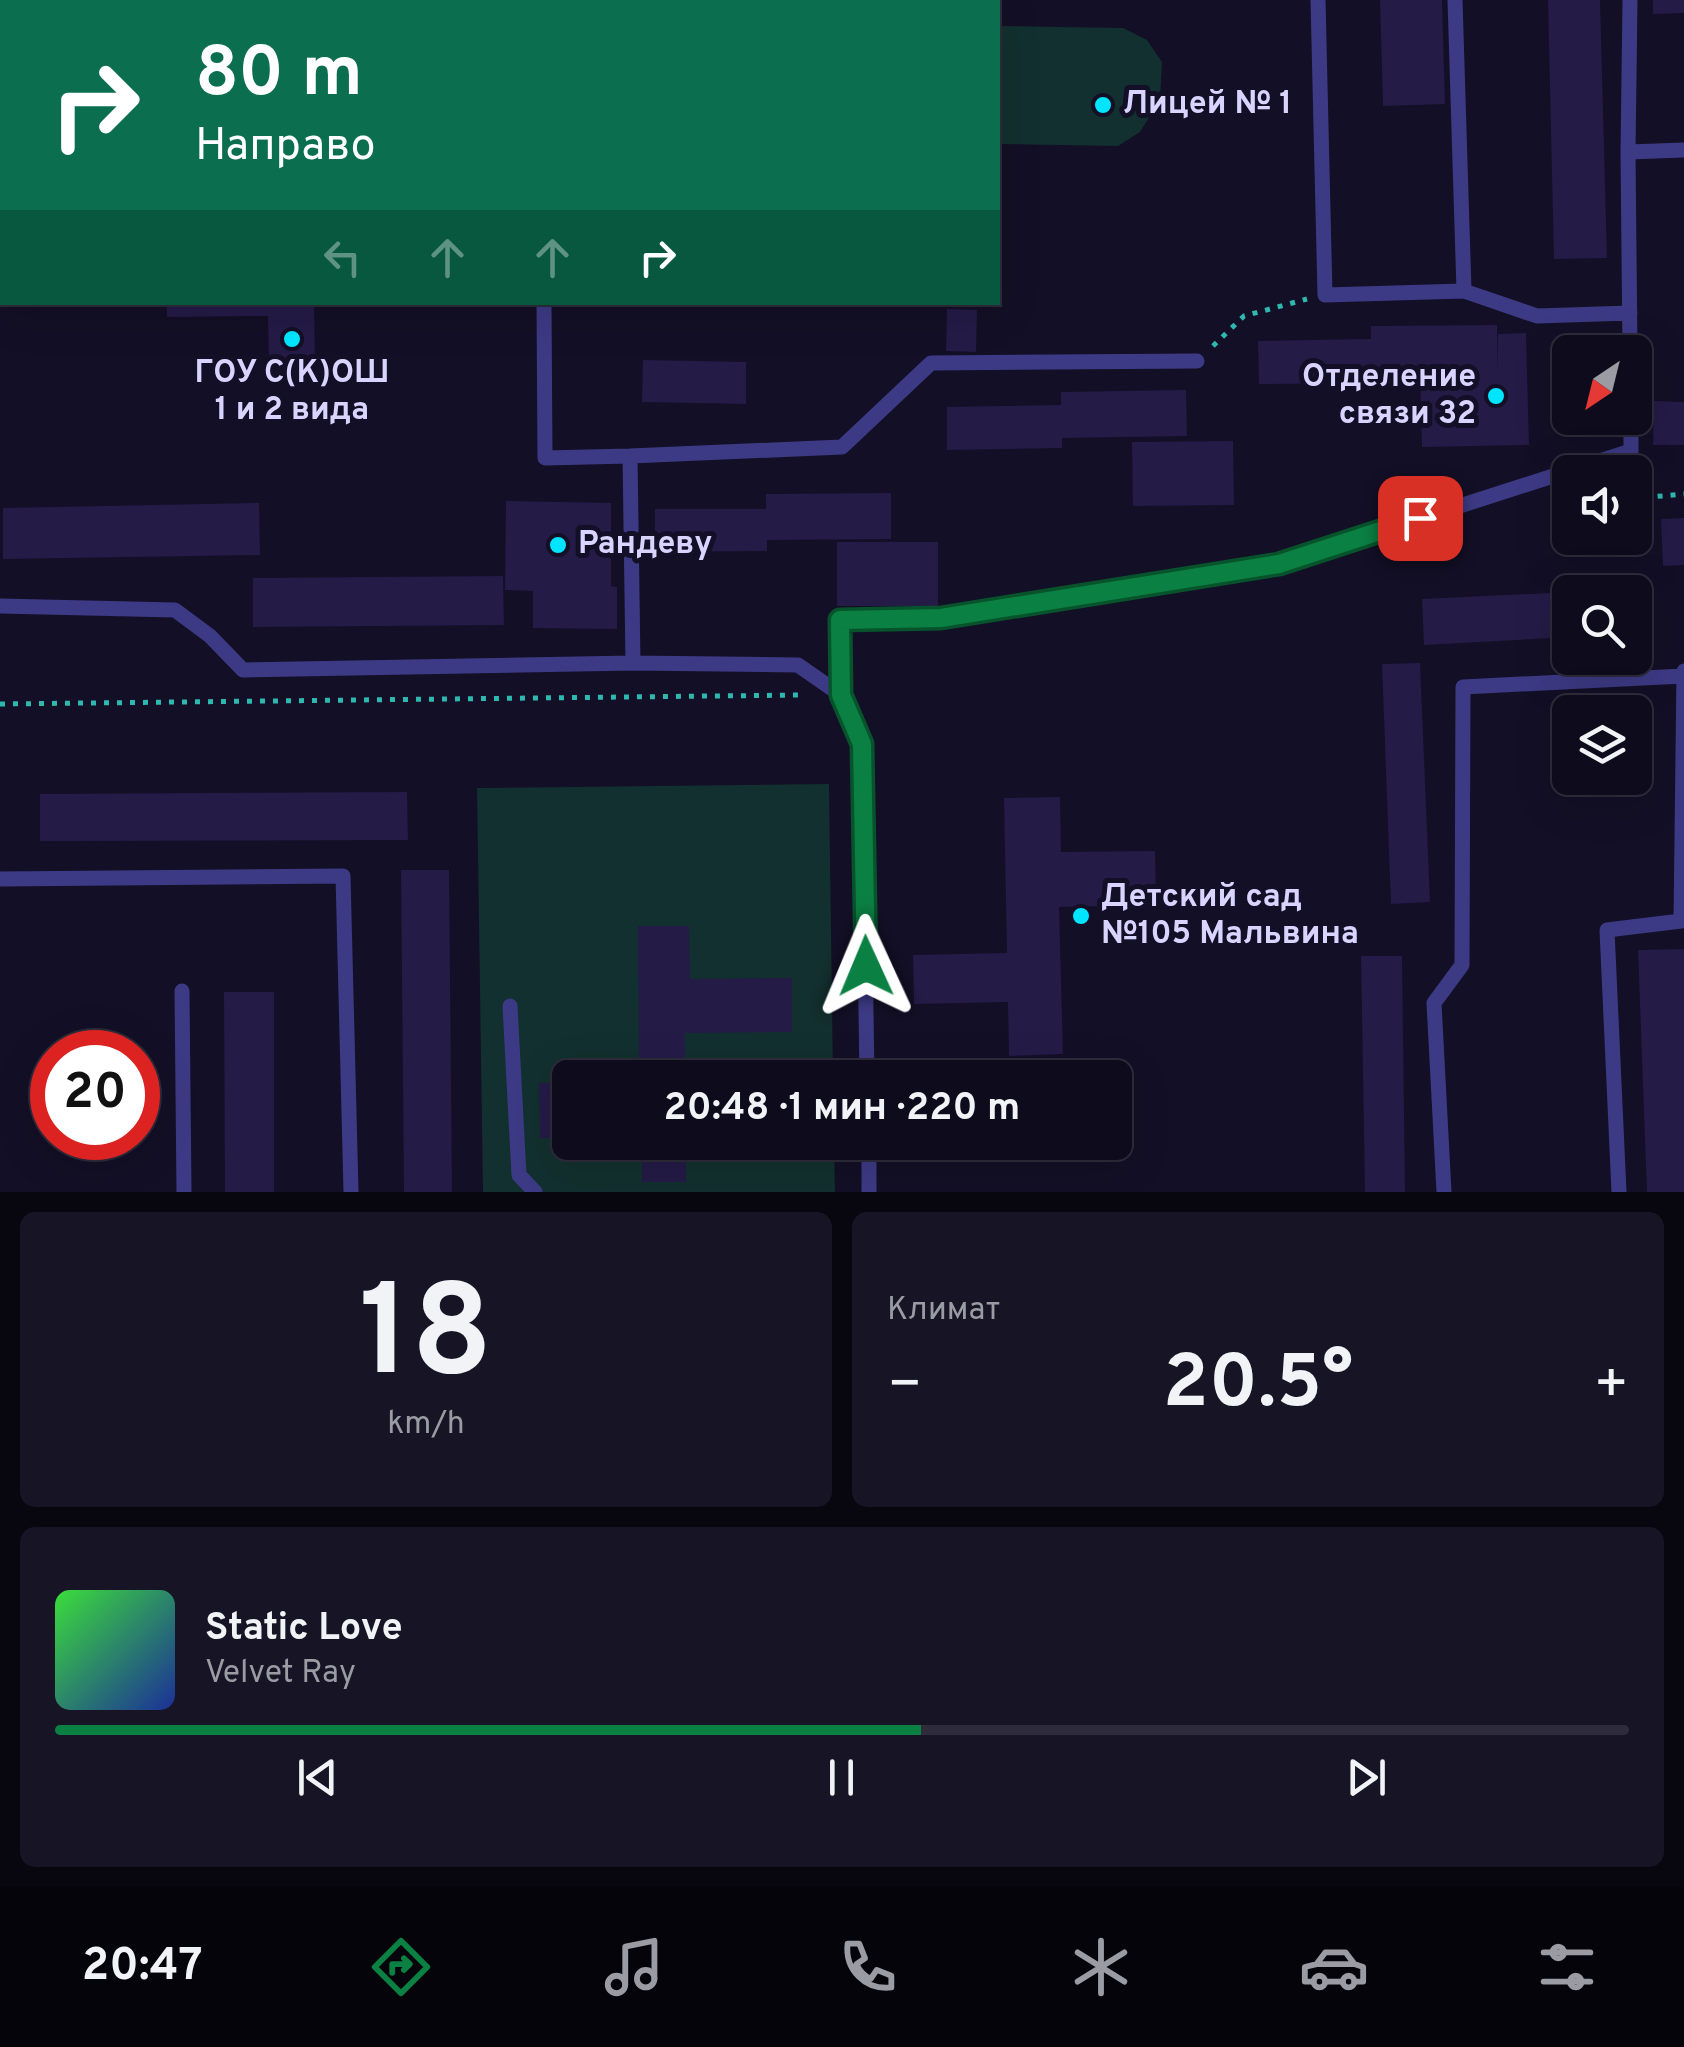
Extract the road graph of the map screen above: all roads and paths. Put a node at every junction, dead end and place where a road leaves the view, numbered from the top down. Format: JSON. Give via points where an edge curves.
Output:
{"nodes":[{"id":1,"x":1318,"y":0,"type":"edge"},
{"id":2,"x":1455,"y":0,"type":"edge"},
{"id":3,"x":1630,"y":0,"type":"edge"},
{"id":4,"x":1684,"y":150,"type":"edge"},
{"id":5,"x":1628,"y":152,"type":"junction"},
{"id":6,"x":1464,"y":292,"type":"junction"},
{"id":7,"x":1325,"y":295,"type":"junction"},
{"id":8,"x":544,"y":305,"type":"edge"},
{"id":9,"x":1630,"y":313,"type":"junction"},
{"id":10,"x":1630,"y":335,"type":"edge"},
{"id":11,"x":1197,"y":361,"type":"joint"},
{"id":12,"x":1631,"y":435,"type":"edge"},
{"id":13,"x":1631,"y":451,"type":"junction"},
{"id":14,"x":630,"y":456,"type":"junction"},
{"id":15,"x":1684,"y":494,"type":"edge"},
{"id":16,"x":0,"y":606,"type":"edge"},
{"id":17,"x":632,"y":663,"type":"junction"},
{"id":18,"x":1683,"y":674,"type":"edge"},
{"id":19,"x":802,"y":695,"type":"dead end"},
{"id":20,"x":841,"y":695,"type":"junction"},
{"id":21,"x":0,"y":704,"type":"edge"},
{"id":22,"x":0,"y":879,"type":"edge"},
{"id":23,"x":182,"y":991,"type":"dead end"},
{"id":24,"x":510,"y":1006,"type":"dead end"},
{"id":25,"x":868,"y":1060,"type":"edge"},
{"id":26,"x":868,"y":1160,"type":"edge"},
{"id":27,"x":184,"y":1192,"type":"edge"},
{"id":28,"x":352,"y":1192,"type":"edge"},
{"id":29,"x":535,"y":1192,"type":"edge"},
{"id":30,"x":869,"y":1192,"type":"edge"},
{"id":31,"x":1444,"y":1192,"type":"edge"},
{"id":32,"x":1619,"y":1192,"type":"edge"}],
"edges":[{"from":1,"to":7,"type":"lane"},
{"from":2,"to":6,"type":"lane"},
{"from":3,"to":5,"type":"lane"},
{"from":4,"to":5,"type":"lane"},
{"from":5,"to":9,"type":"lane"},
{"from":6,"to":7,"type":"lane"},
{"from":6,"to":9,"type":"lane","via":[[1538,316]]},
{"from":7,"to":11,"type":"path","via":[[1244,316]]},
{"from":8,"to":14,"type":"lane","via":[[545,458]]},
{"from":9,"to":10,"type":"lane"},
{"from":11,"to":14,"type":"lane","via":[[931,363],[842,447]]},
{"from":12,"to":13,"type":"lane"},
{"from":13,"to":15,"type":"path","via":[[1650,497]]},
{"from":13,"to":20,"type":"lane","via":[[1279,564],[941,618],[840,620]]},
{"from":14,"to":17,"type":"lane"},
{"from":16,"to":17,"type":"lane","via":[[175,610],[242,670]]},
{"from":17,"to":20,"type":"lane","via":[[798,664]]},
{"from":18,"to":31,"type":"lane","via":[[1463,688],[1462,964],[1434,1003]]},
{"from":18,"to":32,"type":"lane","via":[[1681,921],[1607,930]]},
{"from":19,"to":21,"type":"path"},
{"from":20,"to":25,"type":"lane","via":[[862,744]]},
{"from":22,"to":28,"type":"lane","via":[[343,876]]},
{"from":23,"to":27,"type":"lane"},
{"from":24,"to":29,"type":"lane","via":[[519,1175]]},
{"from":26,"to":30,"type":"lane"}]}
